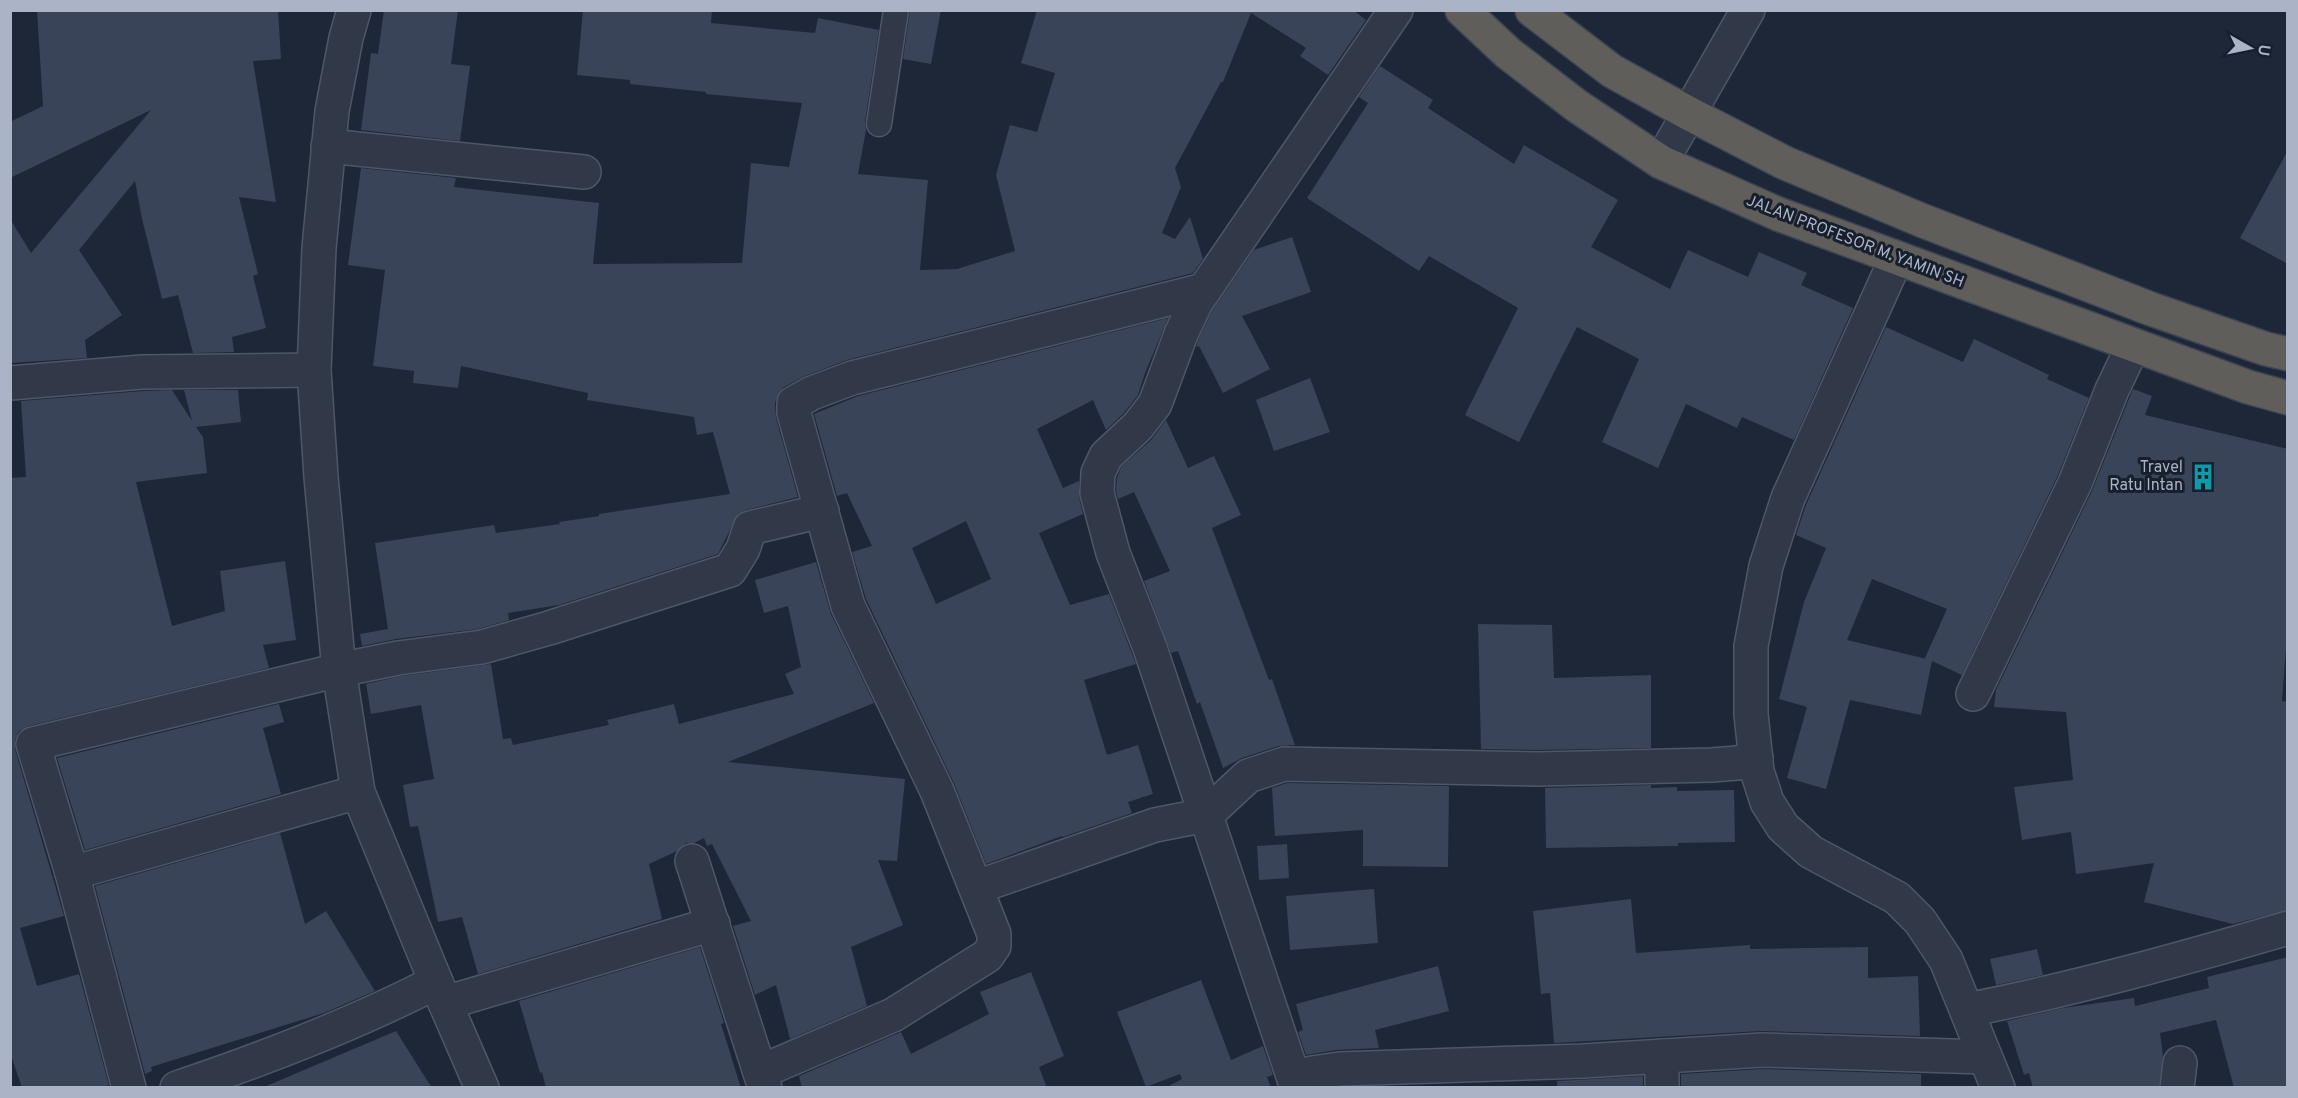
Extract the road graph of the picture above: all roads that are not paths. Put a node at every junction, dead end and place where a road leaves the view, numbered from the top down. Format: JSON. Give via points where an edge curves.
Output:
{"nodes":[{"id":1,"x":354,"y":10,"type":"edge"},
{"id":2,"x":896,"y":10,"type":"edge"},
{"id":3,"x":1396,"y":10,"type":"edge"},
{"id":4,"x":1462,"y":10,"type":"edge"},
{"id":5,"x":1532,"y":10,"type":"edge"},
{"id":6,"x":1748,"y":10,"type":"edge"},
{"id":7,"x":1688,"y":114,"type":"junction"},
{"id":8,"x":879,"y":124,"type":"dead end"},
{"id":9,"x":328,"y":146,"type":"junction"},
{"id":10,"x":1661,"y":162,"type":"junction"},
{"id":11,"x":584,"y":172,"type":"dead end"},
{"id":12,"x":1896,"y":259,"type":"junction"},
{"id":13,"x":1204,"y":290,"type":"junction"},
{"id":14,"x":2133,"y":346,"type":"junction"},
{"id":15,"x":2288,"y":354,"type":"edge"},
{"id":16,"x":314,"y":370,"type":"junction"},
{"id":17,"x":10,"y":383,"type":"edge"},
{"id":18,"x":2288,"y":398,"type":"edge"},
{"id":19,"x":822,"y":511,"type":"junction"},
{"id":20,"x":339,"y":670,"type":"junction"},
{"id":21,"x":1973,"y":694,"type":"dead end"},
{"id":22,"x":1756,"y":758,"type":"junction"},
{"id":23,"x":358,"y":792,"type":"junction"},
{"id":24,"x":1206,"y":815,"type":"junction"},
{"id":25,"x":692,"y":861,"type":"dead end"},
{"id":26,"x":72,"y":873,"type":"junction"},
{"id":27,"x":977,"y":887,"type":"junction"},
{"id":28,"x":713,"y":924,"type":"junction"},
{"id":29,"x":2288,"y":928,"type":"edge"},
{"id":30,"x":440,"y":993,"type":"junction"},
{"id":31,"x":1975,"y":1033,"type":"junction"},
{"id":32,"x":1662,"y":1072,"type":"edge"},
{"id":33,"x":1294,"y":1076,"type":"edge"},
{"id":34,"x":762,"y":1080,"type":"edge"},
{"id":35,"x":129,"y":1088,"type":"edge"},
{"id":36,"x":177,"y":1088,"type":"edge"},
{"id":37,"x":482,"y":1088,"type":"edge"},
{"id":38,"x":1998,"y":1088,"type":"edge"}],
"edges":[{"from":1,"to":9,"type":"street"},
{"from":2,"to":8,"type":"lane"},
{"from":3,"to":13,"type":"street"},
{"from":4,"to":10,"type":"highway","name":"JALAN PROFESOR M. YAMIN SH","via":[[1508,53],[1577,106]]},
{"from":5,"to":7,"type":"highway","via":[[1612,71]]},
{"from":6,"to":7,"type":"street"},
{"from":7,"to":10,"type":"street"},
{"from":7,"to":15,"type":"highway","via":[[1785,163],[1921,220],[2151,309]]},
{"from":9,"to":11,"type":"street"},
{"from":9,"to":16,"type":"street"},
{"from":10,"to":12,"type":"highway","name":"JALAN PROFESOR M. YAMIN SH","via":[[1778,214]]},
{"from":12,"to":14,"type":"highway","name":"JALAN PROFESOR M. YAMIN SH"},
{"from":12,"to":22,"type":"street","via":[[1788,498],[1766,566],[1751,646],[1751,714]]},
{"from":13,"to":19,"type":"street","via":[[852,378],[794,403]]},
{"from":13,"to":24,"type":"street","via":[[1181,334],[1155,404],[1101,463],[1097,493],[1113,553],[1150,648]]},
{"from":14,"to":18,"type":"highway","name":"JALAN PROFESOR M. YAMIN SH"},
{"from":14,"to":21,"type":"street","via":[[2075,483]]},
{"from":16,"to":17,"type":"street","via":[[142,372]]},
{"from":16,"to":20,"type":"street"},
{"from":19,"to":20,"type":"street","via":[[750,528],[730,570],[482,647]]},
{"from":19,"to":27,"type":"street","via":[[853,616],[937,792]]},
{"from":20,"to":23,"type":"street"},
{"from":20,"to":26,"type":"street","via":[[33,744]]},
{"from":22,"to":24,"type":"street","via":[[1712,765],[1538,769],[1284,764],[1248,776]]},
{"from":22,"to":31,"type":"street","via":[[1767,802],[1783,827],[1811,852],[1897,898],[1920,921],[1946,960]]},
{"from":23,"to":26,"type":"street"},
{"from":23,"to":30,"type":"street"},
{"from":24,"to":27,"type":"street","via":[[1155,825]]},
{"from":24,"to":33,"type":"street"},
{"from":25,"to":28,"type":"street"},
{"from":26,"to":35,"type":"street"},
{"from":27,"to":34,"type":"street","via":[[994,934],[994,946],[987,956],[893,1015]]},
{"from":28,"to":30,"type":"street"},
{"from":28,"to":34,"type":"street"},
{"from":29,"to":31,"type":"street","via":[[2137,972],[2033,997]]},
{"from":30,"to":36,"type":"street","via":[[380,1011],[264,1059]]},
{"from":30,"to":37,"type":"street"},
{"from":31,"to":32,"type":"street","via":[[1762,1050]]},
{"from":31,"to":38,"type":"street"},
{"from":32,"to":33,"type":"street","via":[[1582,1061],[1339,1069]]}]}
